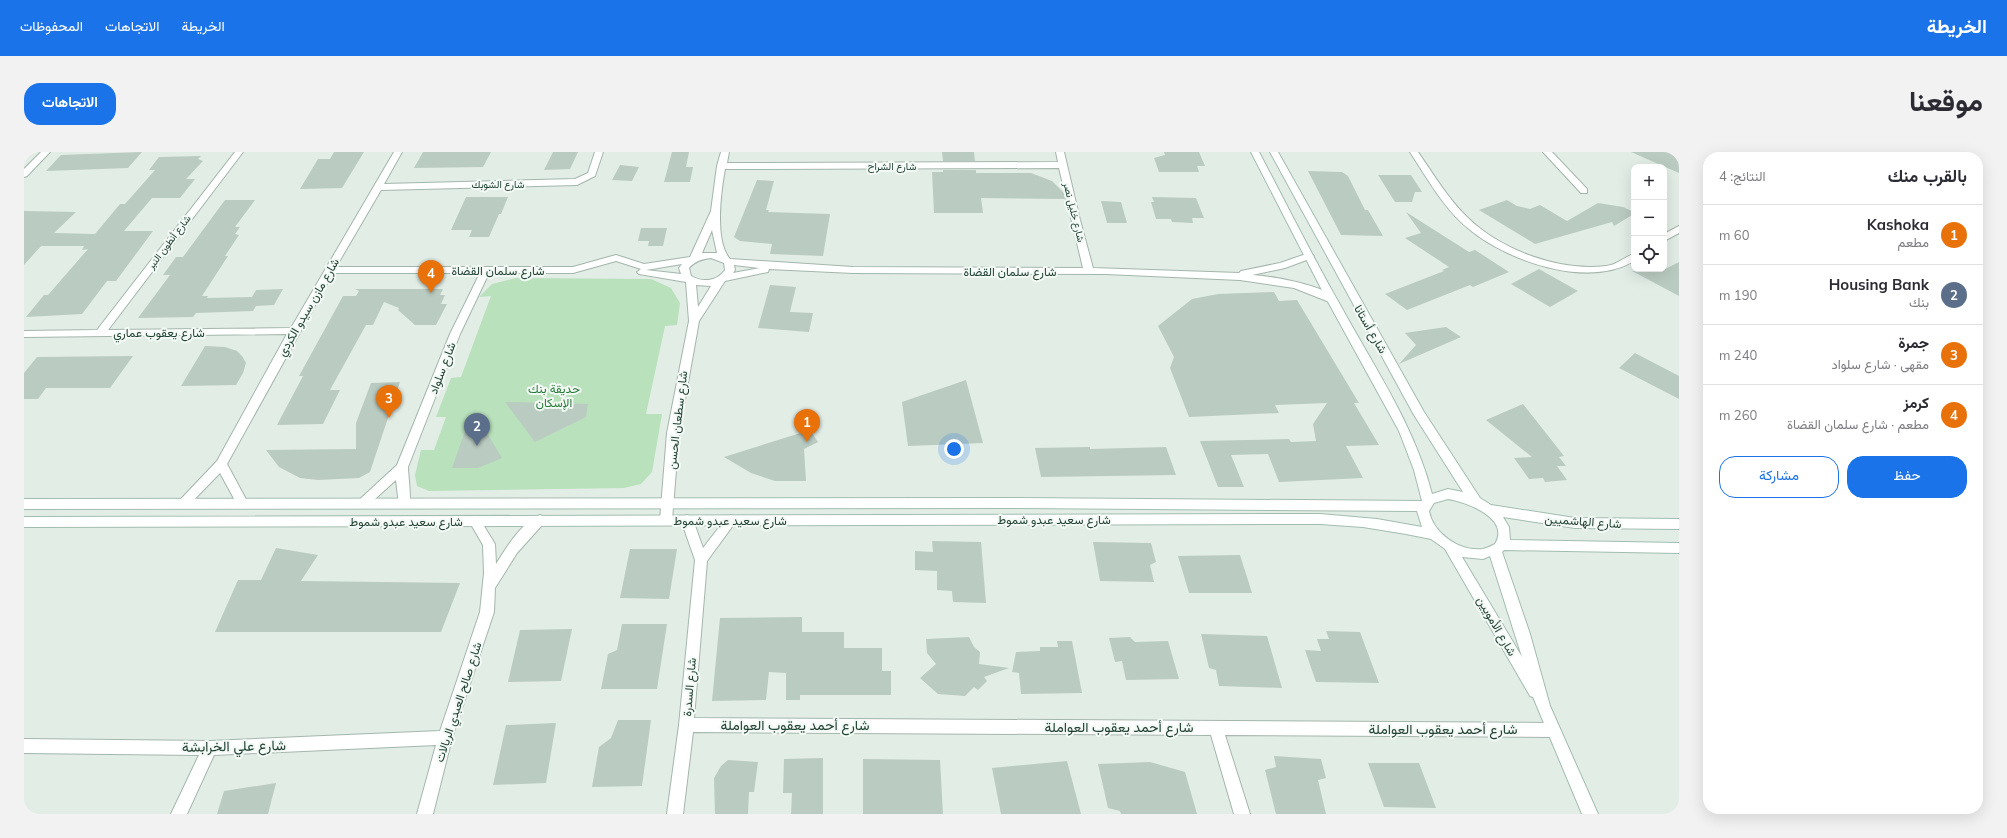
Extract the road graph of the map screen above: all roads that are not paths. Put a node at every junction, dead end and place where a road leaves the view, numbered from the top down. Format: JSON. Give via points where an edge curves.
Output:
{"nodes":[{"id":1,"x":46,"y":152,"type":"edge"},
{"id":2,"x":239,"y":152,"type":"edge"},
{"id":3,"x":398,"y":152,"type":"edge"},
{"id":4,"x":599,"y":152,"type":"edge"},
{"id":5,"x":724,"y":152,"type":"edge"},
{"id":6,"x":1060,"y":152,"type":"edge"},
{"id":7,"x":1255,"y":152,"type":"edge"},
{"id":8,"x":1274,"y":152,"type":"edge"},
{"id":9,"x":1414,"y":152,"type":"edge"},
{"id":10,"x":1547,"y":152,"type":"edge"},
{"id":11,"x":722,"y":166,"type":"junction"},
{"id":12,"x":1063,"y":166,"type":"junction"},
{"id":13,"x":24,"y":174,"type":"edge"},
{"id":14,"x":378,"y":187,"type":"junction"},
{"id":15,"x":1584,"y":191,"type":"dead end"},
{"id":16,"x":714,"y":211,"type":"junction"},
{"id":17,"x":1679,"y":229,"type":"edge"},
{"id":18,"x":1667,"y":236,"type":"edge"},
{"id":19,"x":1309,"y":256,"type":"junction"},
{"id":20,"x":616,"y":258,"type":"junction"},
{"id":21,"x":694,"y":258,"type":"junction"},
{"id":22,"x":1631,"y":258,"type":"edge"},
{"id":23,"x":726,"y":260,"type":"junction"},
{"id":24,"x":788,"y":267,"type":"junction"},
{"id":25,"x":330,"y":270,"type":"junction"},
{"id":26,"x":486,"y":270,"type":"junction"},
{"id":27,"x":1089,"y":271,"type":"junction"},
{"id":28,"x":1233,"y":276,"type":"junction"},
{"id":29,"x":689,"y":279,"type":"junction"},
{"id":30,"x":722,"y":279,"type":"junction"},
{"id":31,"x":1332,"y":300,"type":"junction"},
{"id":32,"x":694,"y":321,"type":"junction"},
{"id":33,"x":294,"y":331,"type":"junction"},
{"id":34,"x":101,"y":332,"type":"junction"},
{"id":35,"x":24,"y":334,"type":"edge"},
{"id":36,"x":221,"y":464,"type":"junction"},
{"id":37,"x":402,"y":467,"type":"junction"},
{"id":38,"x":1475,"y":501,"type":"junction"},
{"id":39,"x":242,"y":503,"type":"junction"},
{"id":40,"x":668,"y":503,"type":"junction"},
{"id":41,"x":24,"y":504,"type":"edge"},
{"id":42,"x":183,"y":504,"type":"junction"},
{"id":43,"x":362,"y":504,"type":"junction"},
{"id":44,"x":1426,"y":504,"type":"junction"},
{"id":45,"x":405,"y":505,"type":"junction"},
{"id":46,"x":1488,"y":509,"type":"junction"},
{"id":47,"x":540,"y":520,"type":"junction"},
{"id":48,"x":666,"y":520,"type":"junction"},
{"id":49,"x":687,"y":520,"type":"junction"},
{"id":50,"x":731,"y":520,"type":"junction"},
{"id":51,"x":475,"y":521,"type":"junction"},
{"id":52,"x":24,"y":522,"type":"edge"},
{"id":53,"x":1679,"y":524,"type":"edge"},
{"id":54,"x":1434,"y":535,"type":"junction"},
{"id":55,"x":1450,"y":547,"type":"junction"},
{"id":56,"x":1499,"y":548,"type":"junction"},
{"id":57,"x":1679,"y":548,"type":"edge"},
{"id":58,"x":701,"y":560,"type":"junction"},
{"id":59,"x":490,"y":589,"type":"junction"},
{"id":60,"x":1543,"y":706,"type":"junction"},
{"id":61,"x":686,"y":725,"type":"junction"},
{"id":62,"x":1216,"y":728,"type":"junction"},
{"id":63,"x":1553,"y":730,"type":"junction"},
{"id":64,"x":444,"y":738,"type":"junction"},
{"id":65,"x":24,"y":746,"type":"edge"},
{"id":66,"x":210,"y":748,"type":"junction"},
{"id":67,"x":179,"y":814,"type":"edge"},
{"id":68,"x":424,"y":814,"type":"edge"},
{"id":69,"x":675,"y":814,"type":"edge"},
{"id":70,"x":1242,"y":814,"type":"edge"},
{"id":71,"x":1590,"y":814,"type":"edge"}],
"edges":[{"from":1,"to":13,"type":"street"},
{"from":2,"to":34,"type":"street","name":"شارع أنطون النبر"},
{"from":3,"to":14,"type":"street","name":"شارع مازن سيدو الكردي"},
{"from":4,"to":14,"type":"street","name":"شارع الشوبك","via":[[592,174],[577,182]]},
{"from":5,"to":11,"type":"street"},
{"from":6,"to":12,"type":"street","name":"شارع خليل نصر"},
{"from":7,"to":19,"type":"street","name":"شارع أستانا"},
{"from":8,"to":38,"type":"street","name":"شارع أستانا","via":[[1420,415]]},
{"from":9,"to":22,"type":"street","via":[[1463,218],[1479,233],[1503,247],[1556,265],[1593,270],[1616,266]]},
{"from":10,"to":15,"type":"street"},
{"from":11,"to":12,"type":"street","name":"شارع الشراح"},
{"from":11,"to":16,"type":"street"},
{"from":12,"to":27,"type":"street","name":"شارع خليل نصر"},
{"from":14,"to":25,"type":"street","name":"شارع مازن سيدو الكردي"},
{"from":16,"to":21,"type":"street"},
{"from":16,"to":23,"type":"street","via":[[717,238]]},
{"from":17,"to":18,"type":"street"},
{"from":19,"to":28,"type":"street","name":"شارع سلمان القضاة","via":[[1282,266]]},
{"from":19,"to":31,"type":"street","name":"شارع أستانا"},
{"from":20,"to":21,"type":"street","via":[[644,267]]},
{"from":20,"to":26,"type":"street","name":"شارع سلمان القضاة","via":[[572,270]]},
{"from":20,"to":29,"type":"street","via":[[642,272]]},
{"from":21,"to":23,"type":"street","via":[[711,255]]},
{"from":21,"to":29,"type":"street","via":[[684,268]]},
{"from":23,"to":24,"type":"street","name":"شارع سلمان القضاة"},
{"from":23,"to":30,"type":"street","via":[[730,270]]},
{"from":24,"to":27,"type":"street","name":"شارع سلمان القضاة"},
{"from":24,"to":30,"type":"street","name":"شارع سلمان القضاة"},
{"from":25,"to":26,"type":"street","name":"شارع سلمان القضاة"},
{"from":25,"to":33,"type":"street","name":"شارع مازن سيدو الكردي"},
{"from":26,"to":37,"type":"street","name":"شارع سلواد","via":[[456,334]]},
{"from":27,"to":28,"type":"street","name":"شارع سلمان القضاة"},
{"from":28,"to":31,"type":"street","name":"شارع سلمان القضاة","via":[[1296,285]]},
{"from":29,"to":30,"type":"street","via":[[705,283]]},
{"from":29,"to":32,"type":"street","name":"شارع سطعان الحسن"},
{"from":30,"to":32,"type":"street","name":"شارع سطعان الحسن"},
{"from":31,"to":44,"type":"street","name":"شارع أستانا","via":[[1405,431],[1420,470]]},
{"from":32,"to":40,"type":"street","name":"شارع سطعان الحسن","via":[[673,433]]},
{"from":33,"to":34,"type":"street","name":"شارع يعقوب عماري"},
{"from":33,"to":36,"type":"street","name":"شارع مازن سيدو الكردي"},
{"from":34,"to":35,"type":"street","name":"شارع يعقوب عماري"},
{"from":36,"to":39,"type":"street"},
{"from":36,"to":42,"type":"street","name":"شارع مازن سيدو الكردي"},
{"from":37,"to":43,"type":"street","name":"شارع سلواد"},
{"from":37,"to":45,"type":"street","name":"شارع سلواد"},
{"from":38,"to":44,"type":"street","via":[[1448,494],[1437,496]]},
{"from":38,"to":46,"type":"street"},
{"from":39,"to":42,"type":"street","name":"شارع سعيد عبدو شموط"},
{"from":39,"to":43,"type":"street","name":"شارع سعيد عبدو شموط"},
{"from":40,"to":44,"type":"street","name":"شارع سعيد عبدو شموط"},
{"from":40,"to":45,"type":"street","name":"شارع سعيد عبدو شموط"},
{"from":40,"to":48,"type":"street","name":"شارع سطعان الحسن"},
{"from":41,"to":42,"type":"street","name":"شارع سعيد عبدو شموط"},
{"from":43,"to":45,"type":"street","name":"شارع سعيد عبدو شموط"},
{"from":44,"to":54,"type":"street","via":[[1424,520]]},
{"from":46,"to":53,"type":"street","name":"شارع الهاشميين","via":[[1575,523]]},
{"from":46,"to":56,"type":"street","via":[[1503,527],[1505,536]]},
{"from":47,"to":48,"type":"street","name":"شارع سعيد عبدو شموط"},
{"from":47,"to":51,"type":"street","name":"شارع سعيد عبدو شموط"},
{"from":47,"to":59,"type":"street","name":"شارع صالح العبدي الريالات","via":[[522,536],[509,553]]},
{"from":48,"to":49,"type":"street","name":"شارع سعيد عبدو شموط"},
{"from":49,"to":50,"type":"street","name":"شارع سعيد عبدو شموط"},
{"from":49,"to":58,"type":"street","name":"شارع السدرة"},
{"from":50,"to":54,"type":"street","name":"شارع سعيد عبدو شموط","via":[[1320,519],[1386,524]]},
{"from":50,"to":58,"type":"street"},
{"from":51,"to":52,"type":"street","name":"شارع سعيد عبدو شموط"},
{"from":51,"to":59,"type":"street","name":"شارع صالح العبدي الريالات","via":[[488,544]]},
{"from":54,"to":55,"type":"street"},
{"from":55,"to":56,"type":"street","via":[[1475,554],[1486,554]]},
{"from":55,"to":60,"type":"street","name":"شارع الأمويين"},
{"from":56,"to":57,"type":"street","name":"شارع الهاشميين"},
{"from":56,"to":60,"type":"street","name":"شارع الأمويين"},
{"from":58,"to":61,"type":"street","name":"شارع السدرة"},
{"from":59,"to":64,"type":"street","name":"شارع صالح العبدي الريالات","via":[[487,612]]},
{"from":60,"to":63,"type":"street","name":"شارع الأمويين"},
{"from":61,"to":62,"type":"street","name":"شارع أحمد يعقوب العواملة"},
{"from":61,"to":69,"type":"street","name":"شارع السدرة"},
{"from":62,"to":63,"type":"street","name":"شارع أحمد يعقوب العواملة"},
{"from":62,"to":70,"type":"street"},
{"from":63,"to":71,"type":"street","name":"شارع الأمويين"},
{"from":64,"to":66,"type":"street","name":"شارع علي الخرابشة"},
{"from":64,"to":68,"type":"street","name":"شارع صالح العبدي الريالات"},
{"from":65,"to":66,"type":"street","name":"شارع علي الخرابشة"},
{"from":66,"to":67,"type":"street"}]}
